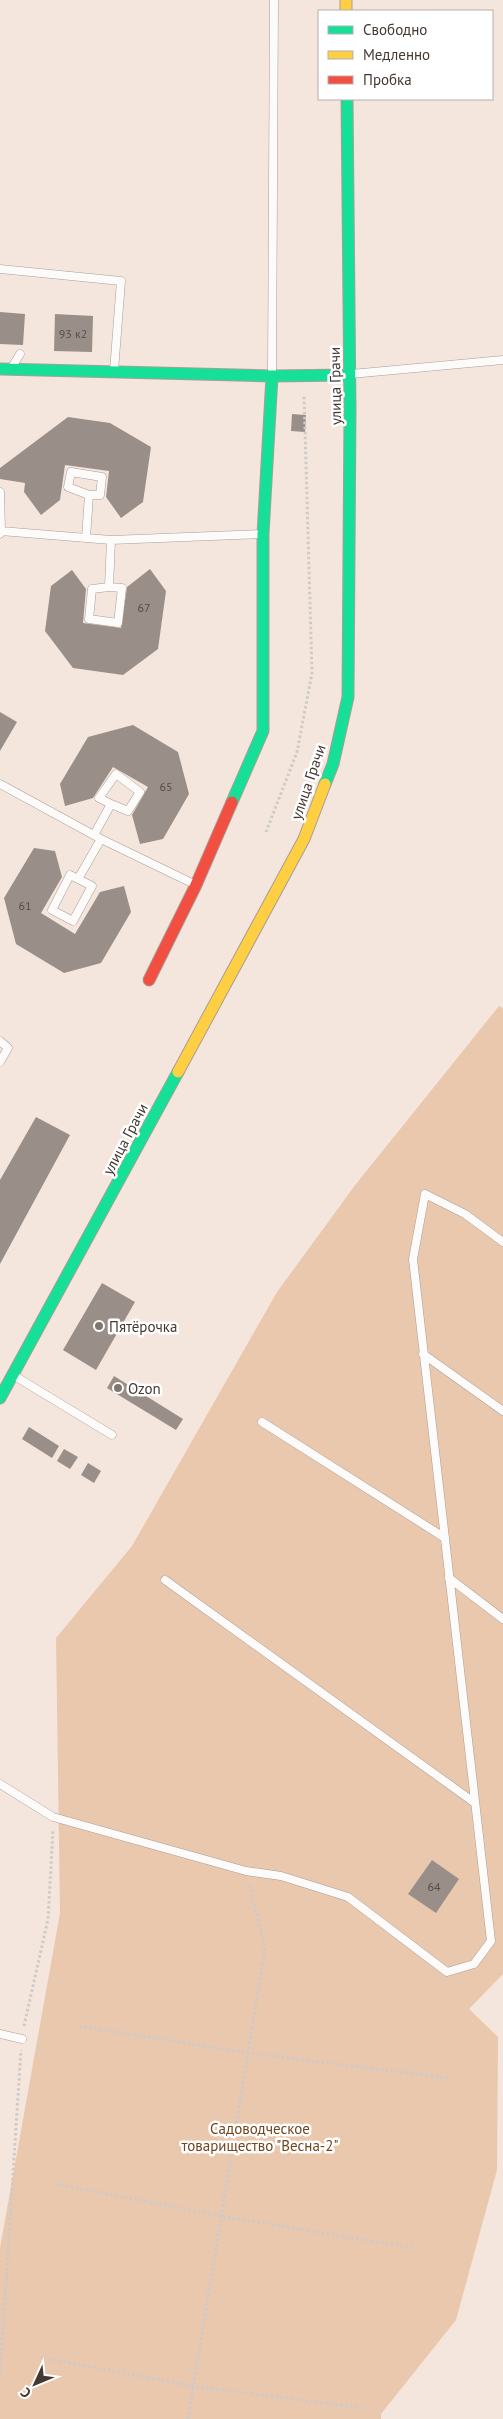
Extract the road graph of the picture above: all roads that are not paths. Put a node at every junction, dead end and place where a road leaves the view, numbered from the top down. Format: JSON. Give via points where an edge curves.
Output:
{"nodes":[{"id":1,"x":274,"y":0,"type":"edge"},
{"id":2,"x":347,"y":100,"type":"edge"},
{"id":3,"x":0,"y":269,"type":"edge"},
{"id":4,"x":20,"y":354,"type":"dead end"},
{"id":5,"x":503,"y":360,"type":"edge"},
{"id":6,"x":88,"y":361,"type":"dead end"},
{"id":7,"x":5,"y":369,"type":"edge"},
{"id":8,"x":79,"y":371,"type":"junction"},
{"id":9,"x":114,"y":372,"type":"junction"},
{"id":10,"x":349,"y":375,"type":"junction"},
{"id":11,"x":272,"y":376,"type":"junction"},
{"id":12,"x":0,"y":492,"type":"edge"},
{"id":13,"x":89,"y":495,"type":"junction"},
{"id":14,"x":0,"y":533,"type":"edge"},
{"id":15,"x":263,"y":534,"type":"junction"},
{"id":16,"x":86,"y":538,"type":"junction"},
{"id":17,"x":111,"y":540,"type":"junction"},
{"id":18,"x":109,"y":587,"type":"junction"},
{"id":19,"x":0,"y":784,"type":"edge"},
{"id":20,"x":111,"y":804,"type":"junction"},
{"id":21,"x":97,"y":837,"type":"junction"},
{"id":22,"x":78,"y":879,"type":"junction"},
{"id":23,"x":196,"y":885,"type":"junction"},
{"id":24,"x":149,"y":980,"type":"dead end"},
{"id":25,"x":0,"y":1041,"type":"edge"},
{"id":26,"x":0,"y":1062,"type":"edge"},
{"id":27,"x":503,"y":1242,"type":"edge"},
{"id":28,"x":424,"y":1354,"type":"junction"},
{"id":29,"x":13,"y":1375,"type":"junction"},
{"id":30,"x":0,"y":1398,"type":"edge"},
{"id":31,"x":503,"y":1412,"type":"edge"},
{"id":32,"x":262,"y":1422,"type":"dead end"},
{"id":33,"x":112,"y":1435,"type":"dead end"},
{"id":34,"x":444,"y":1538,"type":"junction"},
{"id":35,"x":449,"y":1578,"type":"junction"},
{"id":36,"x":166,"y":1580,"type":"dead end"},
{"id":37,"x":503,"y":1619,"type":"edge"},
{"id":38,"x":0,"y":1784,"type":"edge"},
{"id":39,"x":475,"y":1803,"type":"junction"},
{"id":40,"x":0,"y":2034,"type":"edge"},
{"id":41,"x":22,"y":2039,"type":"road end"}],
"edges":[{"from":1,"to":11,"type":"lane"},
{"from":2,"to":10,"type":"street","name":"улица Грачи"},
{"from":3,"to":9,"type":"lane","via":[[122,281]]},
{"from":4,"to":7,"type":"lane"},
{"from":5,"to":10,"type":"lane"},
{"from":6,"to":8,"type":"lane"},
{"from":7,"to":8,"type":"street"},
{"from":8,"to":9,"type":"street"},
{"from":9,"to":11,"type":"street"},
{"from":10,"to":11,"type":"street"},
{"from":10,"to":29,"type":"street","name":"улица Грачи","via":[[348,697],[333,764],[304,839]]},
{"from":11,"to":15,"type":"street"},
{"from":12,"to":14,"type":"lane"},
{"from":13,"to":13,"type":"lane","via":[[100,495],[102,477],[71,472],[68,487]]},
{"from":13,"to":16,"type":"lane"},
{"from":14,"to":16,"type":"lane"},
{"from":15,"to":17,"type":"lane"},
{"from":15,"to":23,"type":"street","via":[[263,730]]},
{"from":16,"to":17,"type":"lane"},
{"from":17,"to":18,"type":"lane"},
{"from":18,"to":18,"type":"lane","via":[[122,588],[118,623],[89,619],[92,589]]},
{"from":19,"to":21,"type":"lane"},
{"from":20,"to":20,"type":"lane","via":[[128,812],[140,792],[116,774],[99,798]]},
{"from":20,"to":21,"type":"lane"},
{"from":21,"to":22,"type":"lane"},
{"from":21,"to":23,"type":"lane"},
{"from":22,"to":22,"type":"lane","via":[[92,886],[73,921],[52,910],[70,875]]},
{"from":23,"to":24,"type":"street"},
{"from":25,"to":26,"type":"lane","via":[[8,1048]]},
{"from":27,"to":28,"type":"lane","via":[[465,1214],[425,1194],[413,1259]]},
{"from":28,"to":31,"type":"lane"},
{"from":28,"to":34,"type":"lane"},
{"from":29,"to":30,"type":"street","name":"улица Грачи"},
{"from":29,"to":33,"type":"lane"},
{"from":32,"to":34,"type":"lane"},
{"from":34,"to":35,"type":"lane"},
{"from":35,"to":37,"type":"lane"},
{"from":35,"to":39,"type":"lane"},
{"from":36,"to":39,"type":"lane"},
{"from":38,"to":39,"type":"lane","via":[[53,1817],[246,1871],[281,1876],[348,1897],[447,1972],[474,1964],[491,1942]]},
{"from":40,"to":41,"type":"lane"}]}
